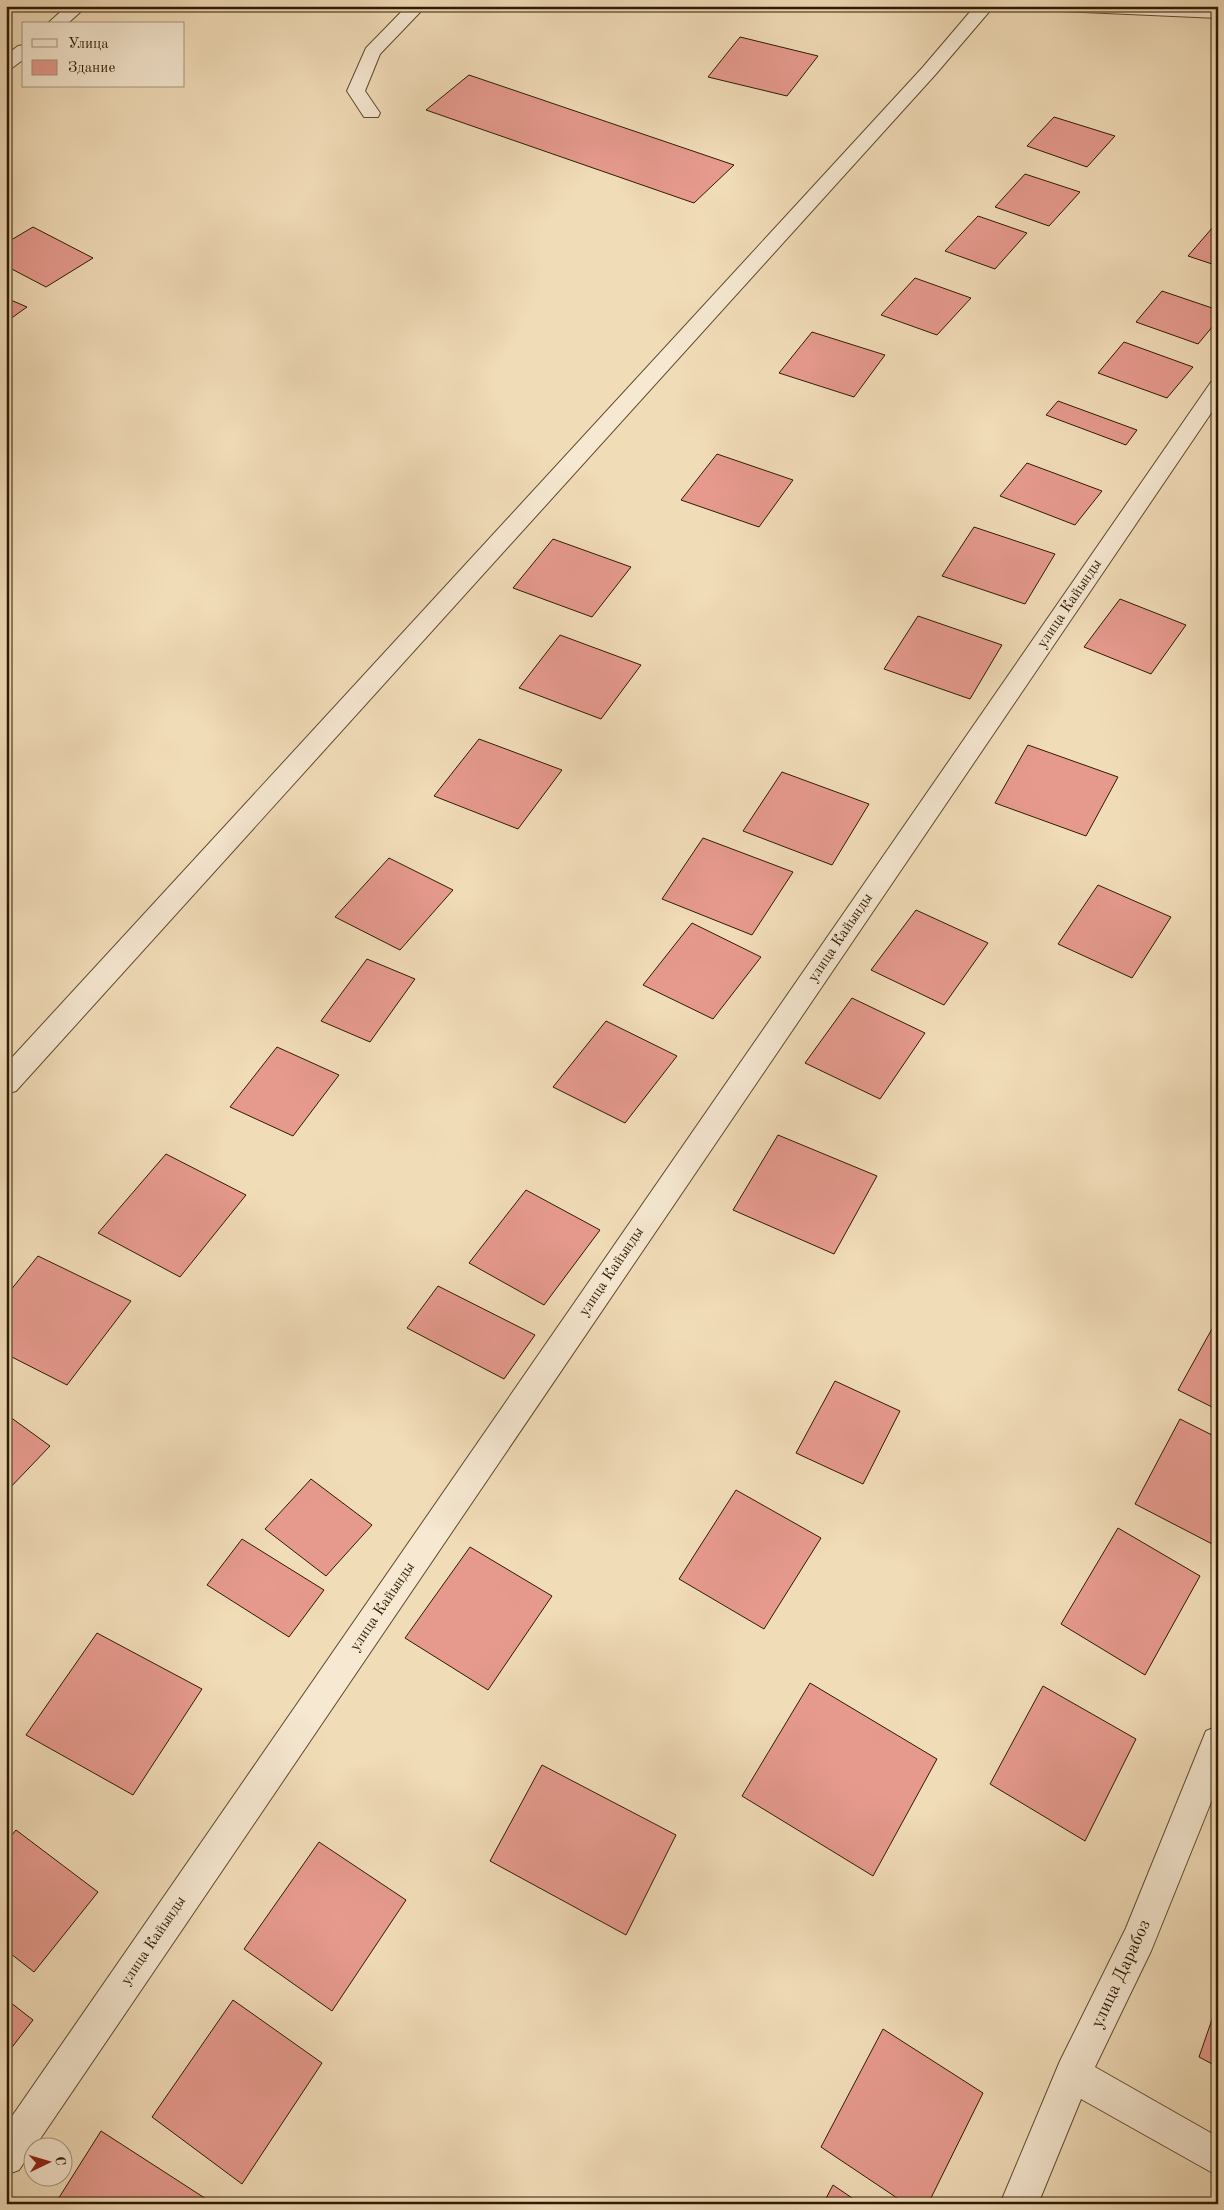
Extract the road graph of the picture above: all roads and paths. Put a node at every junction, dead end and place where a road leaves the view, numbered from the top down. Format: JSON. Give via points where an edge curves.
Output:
{"nodes":[{"id":1,"x":78,"y":6,"type":"edge"},
{"id":2,"x":417,"y":6,"type":"edge"},
{"id":3,"x":985,"y":6,"type":"edge"},
{"id":4,"x":1038,"y":6,"type":"edge"},
{"id":5,"x":1218,"y":14,"type":"edge"},
{"id":6,"x":58,"y":22,"type":"edge"},
{"id":7,"x":22,"y":52,"type":"edge"},
{"id":8,"x":6,"y":64,"type":"edge"},
{"id":9,"x":371,"y":113,"type":"dead end"},
{"id":10,"x":1218,"y":387,"type":"edge"},
{"id":11,"x":6,"y":1083,"type":"edge"},
{"id":12,"x":1218,"y":1742,"type":"edge"},
{"id":13,"x":1073,"y":2074,"type":"junction"},
{"id":14,"x":6,"y":2158,"type":"edge"},
{"id":15,"x":1218,"y":2158,"type":"edge"},
{"id":16,"x":1019,"y":2204,"type":"edge"}],
"edges":[{"from":1,"to":6,"type":"street"},
{"from":2,"to":9,"type":"street","via":[[372,52],[356,91]]},
{"from":3,"to":11,"type":"street"},
{"from":4,"to":5,"type":"lane"},
{"from":7,"to":8,"type":"street"},
{"from":10,"to":14,"type":"street","name":"улица Кайынды"},
{"from":12,"to":13,"type":"street","name":"улица Дарабоз","via":[[1139,1939]]},
{"from":13,"to":15,"type":"street"},
{"from":13,"to":16,"type":"street","name":"улица Дарабоз"}]}
